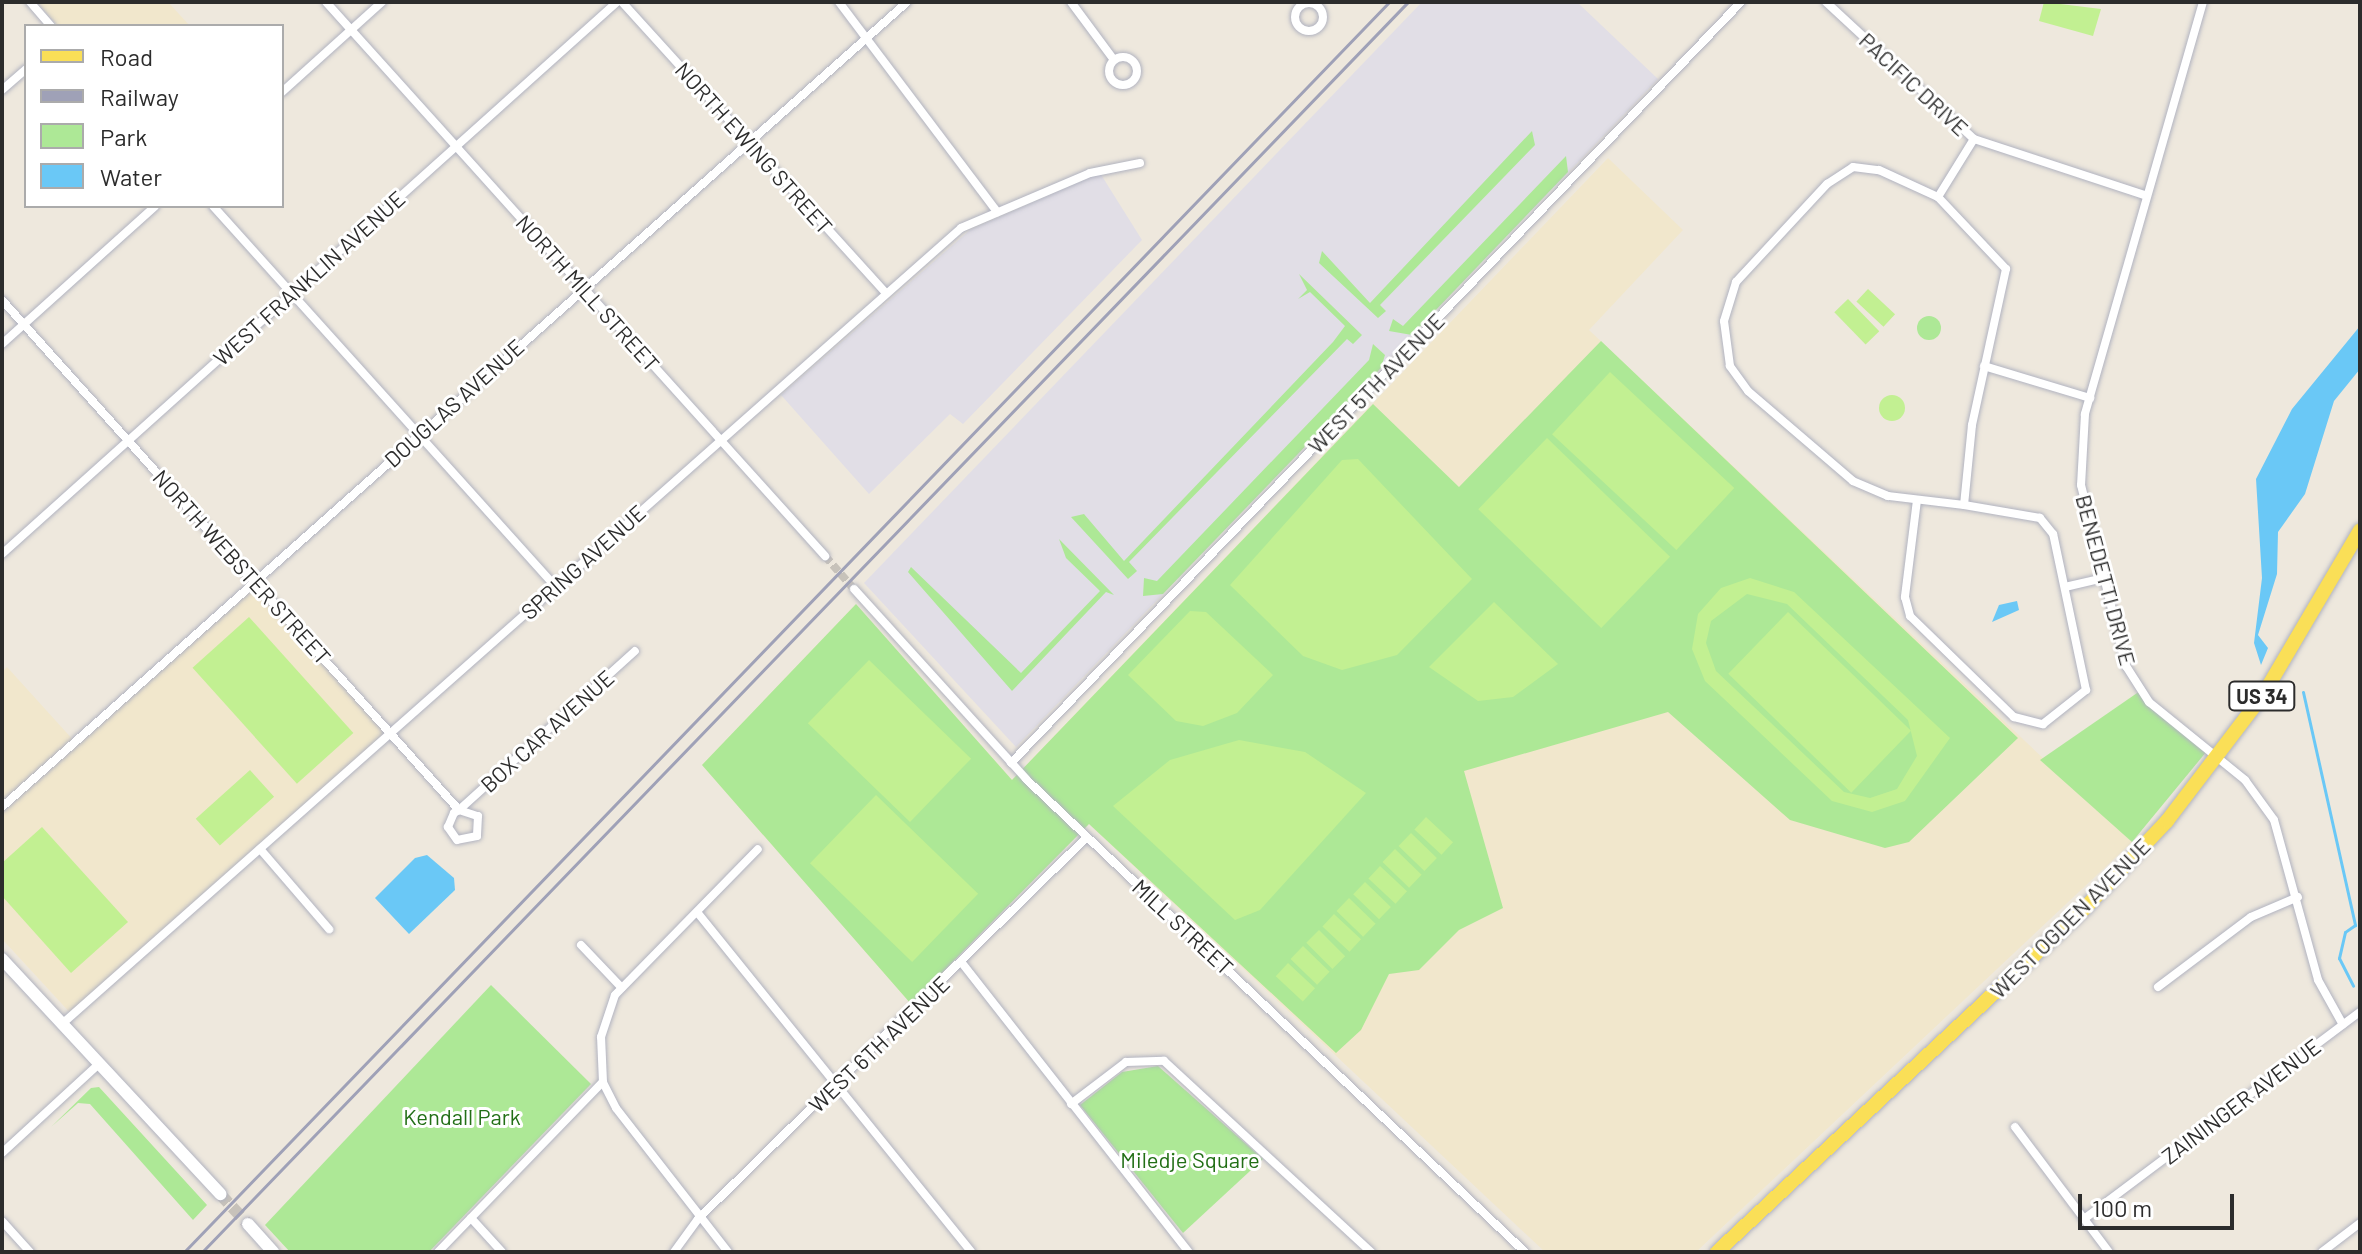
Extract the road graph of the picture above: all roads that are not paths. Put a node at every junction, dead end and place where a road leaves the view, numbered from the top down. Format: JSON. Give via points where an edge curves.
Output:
{"nodes":[{"id":1,"x":30,"y":2,"type":"edge"},
{"id":2,"x":326,"y":2,"type":"edge"},
{"id":3,"x":382,"y":2,"type":"edge"},
{"id":4,"x":620,"y":2,"type":"edge"},
{"id":5,"x":839,"y":2,"type":"edge"},
{"id":6,"x":907,"y":2,"type":"edge"},
{"id":7,"x":1071,"y":2,"type":"edge"},
{"id":8,"x":1741,"y":2,"type":"edge"},
{"id":9,"x":1826,"y":2,"type":"edge"},
{"id":10,"x":2203,"y":2,"type":"edge"},
{"id":11,"x":49,"y":24,"type":"edge"},
{"id":12,"x":351,"y":29,"type":"junction"},
{"id":13,"x":863,"y":35,"type":"junction"},
{"id":14,"x":1114,"y":60,"type":"dead end"},
{"id":15,"x":24,"y":71,"type":"edge"},
{"id":16,"x":2,"y":90,"type":"edge"},
{"id":17,"x":284,"y":90,"type":"edge"},
{"id":18,"x":1974,"y":139,"type":"junction"},
{"id":19,"x":746,"y":140,"type":"junction"},
{"id":20,"x":456,"y":146,"type":"junction"},
{"id":21,"x":1140,"y":163,"type":"dead end"},
{"id":22,"x":2147,"y":196,"type":"junction"},
{"id":23,"x":1938,"y":197,"type":"junction"},
{"id":24,"x":153,"y":208,"type":"edge"},
{"id":25,"x":215,"y":208,"type":"edge"},
{"id":26,"x":997,"y":212,"type":"junction"},
{"id":27,"x":583,"y":287,"type":"junction"},
{"id":28,"x":886,"y":293,"type":"junction"},
{"id":29,"x":291,"y":294,"type":"junction"},
{"id":30,"x":2,"y":300,"type":"edge"},
{"id":31,"x":24,"y":324,"type":"junction"},
{"id":32,"x":2,"y":344,"type":"edge"},
{"id":33,"x":1984,"y":366,"type":"junction"},
{"id":34,"x":2090,"y":398,"type":"junction"},
{"id":35,"x":417,"y":435,"type":"junction"},
{"id":36,"x":721,"y":439,"type":"junction"},
{"id":37,"x":129,"y":441,"type":"junction"},
{"id":38,"x":1917,"y":500,"type":"junction"},
{"id":39,"x":1964,"y":505,"type":"junction"},
{"id":40,"x":2360,"y":530,"type":"edge"},
{"id":41,"x":2,"y":554,"type":"edge"},
{"id":42,"x":825,"y":556,"type":"tunnel mouth"},
{"id":43,"x":2101,"y":579,"type":"junction"},
{"id":44,"x":254,"y":582,"type":"junction"},
{"id":45,"x":555,"y":586,"type":"junction"},
{"id":46,"x":2065,"y":587,"type":"junction"},
{"id":47,"x":854,"y":589,"type":"tunnel mouth"},
{"id":48,"x":635,"y":651,"type":"dead end"},
{"id":49,"x":391,"y":733,"type":"junction"},
{"id":50,"x":2217,"y":758,"type":"junction"},
{"id":51,"x":1011,"y":763,"type":"junction"},
{"id":52,"x":2,"y":807,"type":"edge"},
{"id":53,"x":459,"y":810,"type":"junction"},
{"id":54,"x":1087,"y":837,"type":"junction"},
{"id":55,"x":260,"y":849,"type":"junction"},
{"id":56,"x":758,"y":849,"type":"dead end"},
{"id":57,"x":2298,"y":897,"type":"junction"},
{"id":58,"x":697,"y":912,"type":"junction"},
{"id":59,"x":329,"y":929,"type":"dead end"},
{"id":60,"x":581,"y":945,"type":"dead end"},
{"id":61,"x":2,"y":959,"type":"edge"},
{"id":62,"x":962,"y":963,"type":"junction"},
{"id":63,"x":2158,"y":987,"type":"dead end"},
{"id":64,"x":622,"y":988,"type":"junction"},
{"id":65,"x":2360,"y":1012,"type":"edge"},
{"id":66,"x":62,"y":1024,"type":"junction"},
{"id":67,"x":2343,"y":1025,"type":"junction"},
{"id":68,"x":100,"y":1063,"type":"junction"},
{"id":69,"x":603,"y":1082,"type":"junction"},
{"id":70,"x":836,"y":1085,"type":"junction"},
{"id":71,"x":1071,"y":1104,"type":"junction"},
{"id":72,"x":2015,"y":1127,"type":"dead end"},
{"id":73,"x":2,"y":1153,"type":"edge"},
{"id":74,"x":220,"y":1194,"type":"tunnel mouth"},
{"id":75,"x":471,"y":1218,"type":"junction"},
{"id":76,"x":698,"y":1219,"type":"junction"},
{"id":77,"x":2084,"y":1219,"type":"junction"},
{"id":78,"x":2,"y":1221,"type":"edge"},
{"id":79,"x":2360,"y":1223,"type":"edge"},
{"id":80,"x":248,"y":1224,"type":"tunnel mouth"},
{"id":81,"x":30,"y":1252,"type":"edge"},
{"id":82,"x":273,"y":1252,"type":"edge"},
{"id":83,"x":438,"y":1252,"type":"edge"},
{"id":84,"x":502,"y":1252,"type":"edge"},
{"id":85,"x":674,"y":1252,"type":"edge"},
{"id":86,"x":728,"y":1252,"type":"edge"},
{"id":87,"x":971,"y":1252,"type":"edge"},
{"id":88,"x":1189,"y":1252,"type":"edge"},
{"id":89,"x":1371,"y":1252,"type":"edge"},
{"id":90,"x":1525,"y":1252,"type":"edge"},
{"id":91,"x":1717,"y":1252,"type":"edge"},
{"id":92,"x":2109,"y":1252,"type":"edge"},
{"id":93,"x":2322,"y":1252,"type":"edge"}],
"edges":[{"from":1,"to":11,"type":"street"},
{"from":2,"to":12,"type":"street","name":"NORTH MILL STREET"},
{"from":3,"to":12,"type":"street"},
{"from":4,"to":19,"type":"street","name":"NORTH EWING STREET"},
{"from":4,"to":20,"type":"street","name":"WEST FRANKLIN AVENUE"},
{"from":5,"to":13,"type":"street"},
{"from":6,"to":13,"type":"street","name":"DOUGLAS AVENUE"},
{"from":7,"to":14,"type":"street"},
{"from":8,"to":51,"type":"street","name":"WEST 5TH AVENUE"},
{"from":9,"to":18,"type":"street","name":"PACIFIC DRIVE"},
{"from":10,"to":22,"type":"street","name":"BENEDETTI DRIVE"},
{"from":12,"to":17,"type":"street"},
{"from":12,"to":20,"type":"street","name":"NORTH MILL STREET"},
{"from":13,"to":19,"type":"street","name":"DOUGLAS AVENUE"},
{"from":13,"to":26,"type":"street"},
{"from":15,"to":16,"type":"street"},
{"from":18,"to":22,"type":"street","name":"PACIFIC DRIVE"},
{"from":18,"to":23,"type":"street"},
{"from":19,"to":27,"type":"street","name":"DOUGLAS AVENUE"},
{"from":19,"to":28,"type":"street","name":"NORTH EWING STREET"},
{"from":20,"to":27,"type":"street","name":"NORTH MILL STREET"},
{"from":20,"to":29,"type":"street","name":"WEST FRANKLIN AVENUE"},
{"from":21,"to":26,"type":"street","name":"SPRING AVENUE","via":[[1090,173]]},
{"from":22,"to":34,"type":"street","name":"BENEDETTI DRIVE"},
{"from":23,"to":33,"type":"street","via":[[2006,269]]},
{"from":23,"to":38,"type":"street","via":[[1870,167],[1844,171],[1744,268],[1724,321],[1738,378],[1799,439],[1870,490]]},
{"from":24,"to":31,"type":"street"},
{"from":25,"to":29,"type":"street"},
{"from":26,"to":28,"type":"street","name":"SPRING AVENUE","via":[[961,228]]},
{"from":27,"to":35,"type":"street","name":"DOUGLAS AVENUE"},
{"from":27,"to":36,"type":"street","name":"NORTH MILL STREET"},
{"from":28,"to":36,"type":"street","name":"SPRING AVENUE"},
{"from":29,"to":35,"type":"street"},
{"from":29,"to":37,"type":"street","name":"WEST FRANKLIN AVENUE"},
{"from":30,"to":31,"type":"street","name":"NORTH WEBSTER STREET"},
{"from":31,"to":32,"type":"street"},
{"from":31,"to":37,"type":"street","name":"NORTH WEBSTER STREET"},
{"from":33,"to":34,"type":"street"},
{"from":33,"to":39,"type":"street"},
{"from":34,"to":43,"type":"street","name":"BENEDETTI DRIVE","via":[[2079,469]]},
{"from":35,"to":44,"type":"street","name":"DOUGLAS AVENUE"},
{"from":35,"to":45,"type":"street"},
{"from":36,"to":42,"type":"street","name":"NORTH MILL STREET"},
{"from":36,"to":45,"type":"street","name":"SPRING AVENUE"},
{"from":37,"to":41,"type":"street","name":"WEST FRANKLIN AVENUE"},
{"from":37,"to":44,"type":"street","name":"NORTH WEBSTER STREET"},
{"from":38,"to":39,"type":"street"},
{"from":38,"to":46,"type":"street","via":[[1906,608],[1923,631],[2027,724],[2043,724],[2086,690]]},
{"from":39,"to":46,"type":"street","via":[[2046,522]]},
{"from":40,"to":50,"type":"main road","name":"WEST OGDEN AVENUE","number":"US 34","via":[[2304,632]]},
{"from":43,"to":46,"type":"street"},
{"from":43,"to":50,"type":"street","name":"BENEDETTI DRIVE","via":[[2120,650],[2140,689]]},
{"from":44,"to":49,"type":"street","name":"NORTH WEBSTER STREET"},
{"from":44,"to":52,"type":"street","name":"DOUGLAS AVENUE"},
{"from":45,"to":49,"type":"street","name":"SPRING AVENUE"},
{"from":47,"to":51,"type":"street","name":"MILL STREET"},
{"from":48,"to":53,"type":"street","name":"BOX CAR AVENUE"},
{"from":49,"to":53,"type":"street","name":"NORTH WEBSTER STREET"},
{"from":49,"to":55,"type":"street","name":"SPRING AVENUE"},
{"from":50,"to":57,"type":"street","name":"BENEDETTI DRIVE","via":[[2250,785],[2274,820]]},
{"from":50,"to":91,"type":"main road","name":"WEST OGDEN AVENUE","number":"US 34","via":[[2084,909]]},
{"from":51,"to":54,"type":"street","name":"MILL STREET"},
{"from":53,"to":53,"type":"street","name":"NORTH WEBSTER STREET","via":[[478,816],[473,840],[450,832]]},
{"from":54,"to":62,"type":"street","name":"WEST 6TH AVENUE"},
{"from":54,"to":90,"type":"street","name":"MILL STREET"},
{"from":55,"to":59,"type":"street"},
{"from":55,"to":66,"type":"street","name":"SPRING AVENUE"},
{"from":56,"to":58,"type":"street"},
{"from":57,"to":63,"type":"street","via":[[2251,917]]},
{"from":57,"to":67,"type":"street","name":"BENEDETTI DRIVE","via":[[2323,993]]},
{"from":58,"to":64,"type":"street"},
{"from":58,"to":70,"type":"street"},
{"from":60,"to":64,"type":"street"},
{"from":61,"to":66,"type":"main road"},
{"from":62,"to":70,"type":"street","name":"WEST 6TH AVENUE"},
{"from":62,"to":71,"type":"street"},
{"from":64,"to":69,"type":"street","via":[[602,1025]]},
{"from":65,"to":67,"type":"street","name":"ZAININGER AVENUE"},
{"from":66,"to":68,"type":"main road"},
{"from":67,"to":77,"type":"street","name":"ZAININGER AVENUE"},
{"from":68,"to":73,"type":"street"},
{"from":68,"to":74,"type":"main road"},
{"from":69,"to":75,"type":"street"},
{"from":69,"to":76,"type":"street"},
{"from":70,"to":76,"type":"street","name":"WEST 6TH AVENUE"},
{"from":70,"to":87,"type":"street"},
{"from":71,"to":88,"type":"street"},
{"from":71,"to":89,"type":"street","via":[[1126,1062],[1164,1061]]},
{"from":72,"to":77,"type":"street"},
{"from":75,"to":83,"type":"street"},
{"from":75,"to":84,"type":"street"},
{"from":76,"to":85,"type":"street","name":"WEST 6TH AVENUE"},
{"from":76,"to":86,"type":"street"},
{"from":77,"to":92,"type":"street"},
{"from":78,"to":81,"type":"street"},
{"from":79,"to":93,"type":"street"},
{"from":80,"to":82,"type":"main road"}]}
